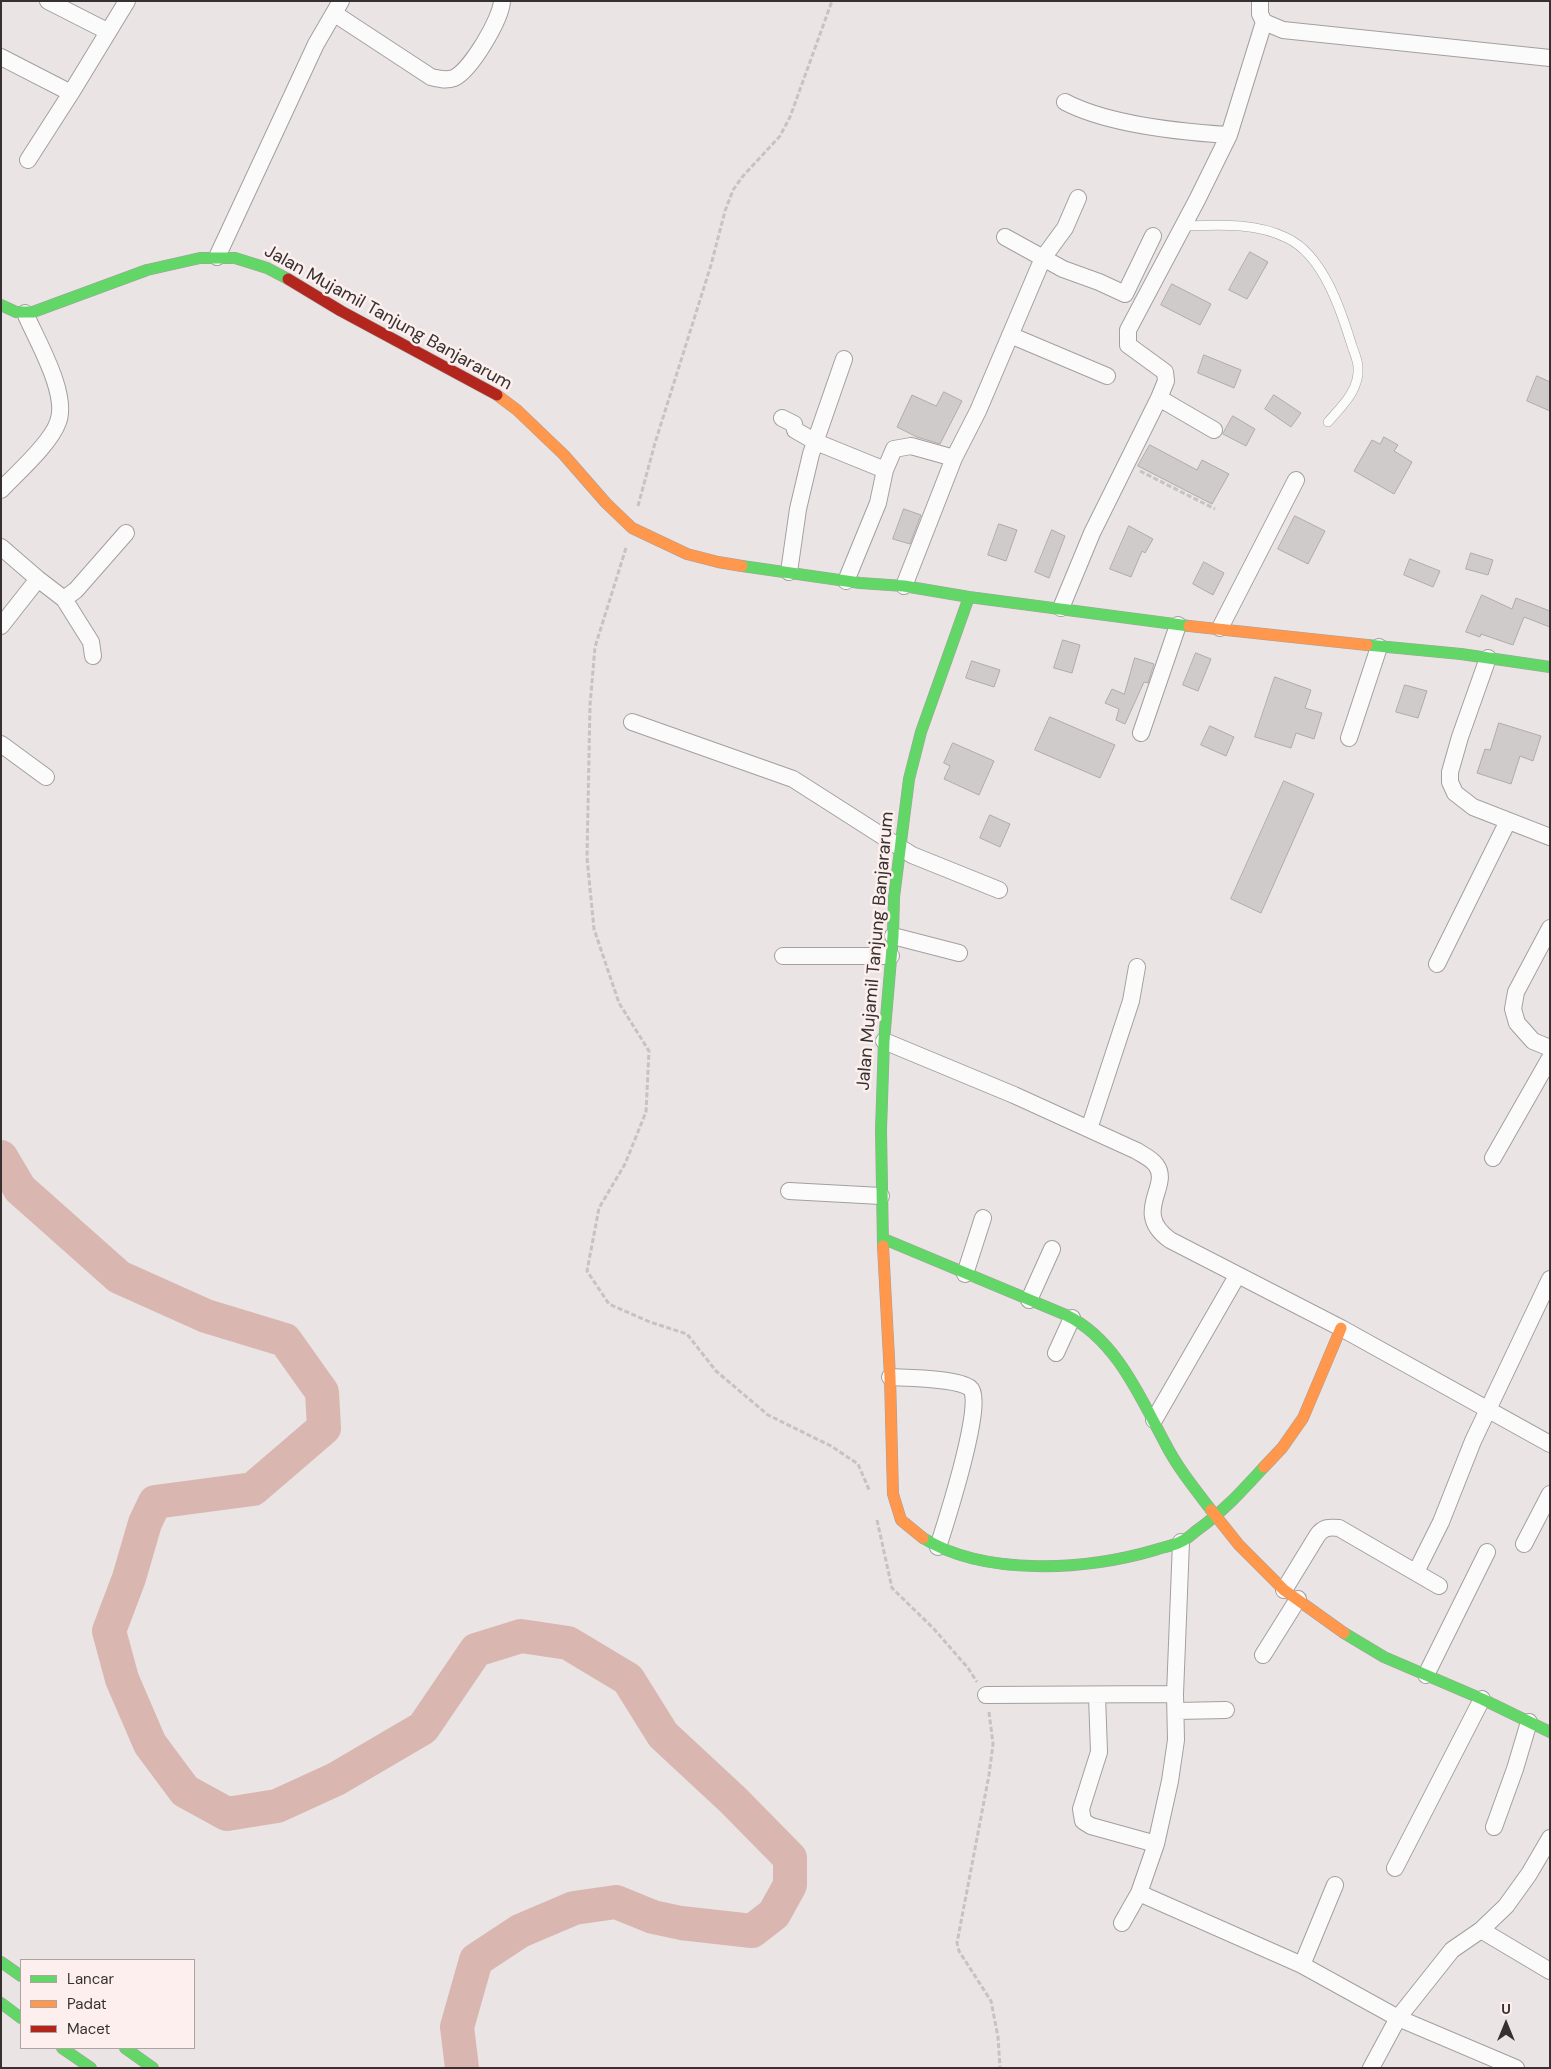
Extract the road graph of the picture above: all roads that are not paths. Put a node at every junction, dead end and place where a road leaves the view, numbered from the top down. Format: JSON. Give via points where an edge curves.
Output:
{"nodes":[{"id":1,"x":48,"y":1,"type":"edge"},
{"id":2,"x":127,"y":1,"type":"edge"},
{"id":3,"x":502,"y":1,"type":"edge"},
{"id":4,"x":1260,"y":1,"type":"edge"},
{"id":5,"x":338,"y":8,"type":"edge"},
{"id":6,"x":1264,"y":22,"type":"junction"},
{"id":7,"x":107,"y":31,"type":"junction"},
{"id":8,"x":1,"y":57,"type":"edge"},
{"id":9,"x":1550,"y":58,"type":"edge"},
{"id":10,"x":71,"y":94,"type":"junction"},
{"id":11,"x":1065,"y":102,"type":"dead end"},
{"id":12,"x":1228,"y":135,"type":"junction"},
{"id":13,"x":28,"y":160,"type":"dead end"},
{"id":14,"x":1078,"y":198,"type":"dead end"},
{"id":15,"x":1182,"y":226,"type":"junction"},
{"id":16,"x":1153,"y":236,"type":"dead end"},
{"id":17,"x":1005,"y":237,"type":"dead end"},
{"id":18,"x":217,"y":257,"type":"junction"},
{"id":19,"x":1043,"y":258,"type":"junction"},
{"id":20,"x":1,"y":305,"type":"edge"},
{"id":21,"x":25,"y":313,"type":"junction"},
{"id":22,"x":1010,"y":335,"type":"junction"},
{"id":23,"x":844,"y":359,"type":"dead end"},
{"id":24,"x":1107,"y":376,"type":"dead end"},
{"id":25,"x":1159,"y":398,"type":"junction"},
{"id":26,"x":782,"y":418,"type":"dead end"},
{"id":27,"x":1328,"y":422,"type":"dead end"},
{"id":28,"x":1214,"y":430,"type":"dead end"},
{"id":29,"x":816,"y":442,"type":"junction"},
{"id":30,"x":954,"y":458,"type":"junction"},
{"id":31,"x":885,"y":470,"type":"junction"},
{"id":32,"x":1296,"y":480,"type":"dead end"},
{"id":33,"x":1,"y":490,"type":"edge"},
{"id":34,"x":126,"y":533,"type":"dead end"},
{"id":35,"x":1,"y":547,"type":"edge"},
{"id":36,"x":789,"y":572,"type":"junction"},
{"id":37,"x":38,"y":579,"type":"junction"},
{"id":38,"x":846,"y":581,"type":"junction"},
{"id":39,"x":904,"y":586,"type":"junction"},
{"id":40,"x":969,"y":597,"type":"junction"},
{"id":41,"x":64,"y":599,"type":"junction"},
{"id":42,"x":1061,"y":608,"type":"junction"},
{"id":43,"x":1178,"y":624,"type":"junction"},
{"id":44,"x":1,"y":626,"type":"edge"},
{"id":45,"x":1220,"y":628,"type":"junction"},
{"id":46,"x":1379,"y":646,"type":"junction"},
{"id":47,"x":92,"y":656,"type":"dead end"},
{"id":48,"x":1488,"y":658,"type":"junction"},
{"id":49,"x":1550,"y":667,"type":"edge"},
{"id":50,"x":632,"y":722,"type":"dead end"},
{"id":51,"x":1142,"y":733,"type":"dead end"},
{"id":52,"x":1349,"y":738,"type":"dead end"},
{"id":53,"x":1,"y":744,"type":"edge"},
{"id":54,"x":46,"y":777,"type":"dead end"},
{"id":55,"x":1508,"y":822,"type":"junction"},
{"id":56,"x":1550,"y":837,"type":"edge"},
{"id":57,"x":899,"y":846,"type":"junction"},
{"id":58,"x":999,"y":890,"type":"dead end"},
{"id":59,"x":1550,"y":928,"type":"edge"},
{"id":60,"x":893,"y":936,"type":"junction"},
{"id":61,"x":959,"y":953,"type":"dead end"},
{"id":62,"x":783,"y":956,"type":"dead end"},
{"id":63,"x":891,"y":956,"type":"junction"},
{"id":64,"x":1437,"y":964,"type":"dead end"},
{"id":65,"x":1137,"y":966,"type":"dead end"},
{"id":66,"x":884,"y":1041,"type":"junction"},
{"id":67,"x":1550,"y":1048,"type":"edge"},
{"id":68,"x":1550,"y":1058,"type":"edge"},
{"id":69,"x":1088,"y":1129,"type":"junction"},
{"id":70,"x":1493,"y":1158,"type":"dead end"},
{"id":71,"x":789,"y":1191,"type":"dead end"},
{"id":72,"x":881,"y":1196,"type":"junction"},
{"id":73,"x":983,"y":1218,"type":"dead end"},
{"id":74,"x":884,"y":1240,"type":"junction"},
{"id":75,"x":1052,"y":1249,"type":"dead end"},
{"id":76,"x":964,"y":1274,"type":"junction"},
{"id":77,"x":1237,"y":1276,"type":"junction"},
{"id":78,"x":1550,"y":1279,"type":"edge"},
{"id":79,"x":1029,"y":1300,"type":"junction"},
{"id":80,"x":1072,"y":1318,"type":"junction"},
{"id":81,"x":1341,"y":1328,"type":"junction"},
{"id":82,"x":1056,"y":1353,"type":"dead end"},
{"id":83,"x":890,"y":1377,"type":"junction"},
{"id":84,"x":1488,"y":1411,"type":"junction"},
{"id":85,"x":1154,"y":1420,"type":"junction"},
{"id":86,"x":1550,"y":1444,"type":"edge"},
{"id":87,"x":1550,"y":1494,"type":"edge"},
{"id":88,"x":1218,"y":1516,"type":"junction"},
{"id":89,"x":1181,"y":1542,"type":"junction"},
{"id":90,"x":1524,"y":1544,"type":"dead end"},
{"id":91,"x":938,"y":1547,"type":"junction"},
{"id":92,"x":1487,"y":1552,"type":"dead end"},
{"id":93,"x":1416,"y":1572,"type":"junction"},
{"id":94,"x":1439,"y":1586,"type":"dead end"},
{"id":95,"x":1284,"y":1590,"type":"junction"},
{"id":96,"x":1298,"y":1599,"type":"junction"},
{"id":97,"x":1263,"y":1655,"type":"dead end"},
{"id":98,"x":1426,"y":1675,"type":"junction"},
{"id":99,"x":986,"y":1694,"type":"road end"},
{"id":100,"x":1175,"y":1694,"type":"junction"},
{"id":101,"x":1097,"y":1696,"type":"junction"},
{"id":102,"x":1482,"y":1699,"type":"junction"},
{"id":103,"x":1226,"y":1710,"type":"dead end"},
{"id":104,"x":1176,"y":1712,"type":"junction"},
{"id":105,"x":1529,"y":1722,"type":"junction"},
{"id":106,"x":1550,"y":1732,"type":"edge"},
{"id":107,"x":1494,"y":1827,"type":"dead end"},
{"id":108,"x":1550,"y":1838,"type":"edge"},
{"id":109,"x":1156,"y":1844,"type":"junction"},
{"id":110,"x":1395,"y":1868,"type":"dead end"},
{"id":111,"x":1335,"y":1885,"type":"dead end"},
{"id":112,"x":1139,"y":1893,"type":"junction"},
{"id":113,"x":1122,"y":1922,"type":"dead end"},
{"id":114,"x":1481,"y":1930,"type":"junction"},
{"id":115,"x":1,"y":1962,"type":"edge"},
{"id":116,"x":1302,"y":1965,"type":"junction"},
{"id":117,"x":1550,"y":1971,"type":"edge"},
{"id":118,"x":20,"y":1975,"type":"edge"},
{"id":119,"x":1,"y":2003,"type":"edge"},
{"id":120,"x":20,"y":2017,"type":"edge"},
{"id":121,"x":1398,"y":2018,"type":"junction"},
{"id":122,"x":63,"y":2049,"type":"edge"},
{"id":123,"x":126,"y":2049,"type":"edge"},
{"id":124,"x":91,"y":2068,"type":"edge"},
{"id":125,"x":154,"y":2068,"type":"edge"},
{"id":126,"x":1371,"y":2068,"type":"edge"},
{"id":127,"x":1516,"y":2068,"type":"edge"}],
"edges":[{"from":1,"to":7,"type":"street"},
{"from":2,"to":7,"type":"street"},
{"from":3,"to":5,"type":"street","via":[[498,16],[465,70],[444,80],[431,77]]},
{"from":4,"to":6,"type":"street"},
{"from":5,"to":18,"type":"street","via":[[320,37]]},
{"from":6,"to":9,"type":"street","via":[[1283,30],[1309,34]]},
{"from":6,"to":12,"type":"street"},
{"from":7,"to":10,"type":"street"},
{"from":8,"to":10,"type":"street"},
{"from":10,"to":13,"type":"street"},
{"from":11,"to":12,"type":"street","via":[[1089,113],[1134,123],[1184,132]]},
{"from":12,"to":15,"type":"street"},
{"from":14,"to":19,"type":"street","via":[[1065,228]]},
{"from":15,"to":25,"type":"street","via":[[1128,330],[1128,345],[1165,372],[1166,381]]},
{"from":15,"to":27,"type":"lane","via":[[1225,224],[1270,231],[1300,245],[1325,276],[1345,322],[1358,368],[1352,395]]},
{"from":16,"to":19,"type":"street","via":[[1125,294]]},
{"from":17,"to":19,"type":"street"},
{"from":18,"to":21,"type":"main road","name":"Jalan Mujamil Tanjung Banjararum","via":[[174,263]]},
{"from":18,"to":36,"type":"main road","name":"Jalan Mujamil Tanjung Banjararum","via":[[246,260],[280,275],[494,394],[517,410],[564,455],[635,530],[686,554]]},
{"from":19,"to":22,"type":"street"},
{"from":20,"to":21,"type":"main road"},
{"from":21,"to":33,"type":"street","via":[[58,393],[60,414],[54,430]]},
{"from":22,"to":24,"type":"street"},
{"from":22,"to":30,"type":"street"},
{"from":23,"to":29,"type":"street"},
{"from":25,"to":28,"type":"street"},
{"from":25,"to":42,"type":"street","via":[[1092,533]]},
{"from":26,"to":29,"type":"street"},
{"from":29,"to":31,"type":"street"},
{"from":29,"to":36,"type":"street","via":[[798,509]]},
{"from":30,"to":31,"type":"street","via":[[906,446],[894,449]]},
{"from":30,"to":39,"type":"street"},
{"from":31,"to":38,"type":"street","via":[[878,503]]},
{"from":32,"to":45,"type":"street"},
{"from":34,"to":41,"type":"street","via":[[82,584]]},
{"from":35,"to":37,"type":"street"},
{"from":36,"to":38,"type":"main road","name":"Jalan Mujamil Tanjung Banjararum"},
{"from":37,"to":41,"type":"street"},
{"from":37,"to":44,"type":"street"},
{"from":38,"to":39,"type":"main road","name":"Jalan Mujamil Tanjung Banjararum"},
{"from":39,"to":40,"type":"main road","name":"Jalan Mujamil Tanjung Banjararum"},
{"from":40,"to":42,"type":"main road"},
{"from":40,"to":57,"type":"main road","name":"Jalan Mujamil Tanjung Banjararum","via":[[921,732],[909,779]]},
{"from":41,"to":47,"type":"street","via":[[91,642]]},
{"from":42,"to":43,"type":"main road"},
{"from":43,"to":45,"type":"main road"},
{"from":43,"to":51,"type":"street"},
{"from":45,"to":46,"type":"main road"},
{"from":46,"to":48,"type":"main road"},
{"from":46,"to":52,"type":"street"},
{"from":48,"to":49,"type":"main road"},
{"from":48,"to":55,"type":"street","via":[[1449,777],[1459,798]]},
{"from":50,"to":57,"type":"street","via":[[793,779]]},
{"from":53,"to":54,"type":"street"},
{"from":55,"to":56,"type":"street"},
{"from":55,"to":64,"type":"street"},
{"from":57,"to":58,"type":"street","via":[[912,855]]},
{"from":57,"to":60,"type":"main road","name":"Jalan Mujamil Tanjung Banjararum"},
{"from":59,"to":67,"type":"street","via":[[1516,992],[1512,1009],[1517,1023],[1533,1041]]},
{"from":60,"to":61,"type":"street"},
{"from":60,"to":63,"type":"main road","name":"Jalan Mujamil Tanjung Banjararum"},
{"from":62,"to":63,"type":"street"},
{"from":63,"to":66,"type":"main road","name":"Jalan Mujamil Tanjung Banjararum"},
{"from":65,"to":69,"type":"street","via":[[1132,1001]]},
{"from":66,"to":69,"type":"street"},
{"from":66,"to":72,"type":"main road","name":"Jalan Mujamil Tanjung Banjararum"},
{"from":68,"to":70,"type":"street"},
{"from":69,"to":77,"type":"street","via":[[1137,1151],[1156,1164],[1159,1176],[1153,1221],[1161,1234]]},
{"from":71,"to":72,"type":"street"},
{"from":72,"to":74,"type":"main road","name":"Jalan Mujamil Tanjung Banjararum"},
{"from":73,"to":76,"type":"street"},
{"from":74,"to":76,"type":"main road"},
{"from":74,"to":83,"type":"main road","name":"Jalan Mujamil Tanjung Banjararum"},
{"from":75,"to":79,"type":"street"},
{"from":76,"to":79,"type":"main road"},
{"from":77,"to":81,"type":"street"},
{"from":77,"to":85,"type":"street"},
{"from":78,"to":84,"type":"street"},
{"from":79,"to":80,"type":"main road"},
{"from":80,"to":82,"type":"street"},
{"from":80,"to":85,"type":"main road","via":[[1104,1341]]},
{"from":81,"to":84,"type":"street"},
{"from":81,"to":88,"type":"main road","name":"Jalan Mujamil Tanjung Banjararum","via":[[1303,1418],[1282,1448]]},
{"from":83,"to":91,"type":"main road","name":"Jalan Mujamil Tanjung Banjararum","via":[[892,1494],[895,1506],[906,1526]]},
{"from":83,"to":91,"type":"street","via":[[958,1383],[970,1387],[974,1394],[973,1417],[963,1464]]},
{"from":84,"to":86,"type":"street"},
{"from":84,"to":93,"type":"street"},
{"from":85,"to":88,"type":"main road","via":[[1170,1452]]},
{"from":87,"to":90,"type":"street"},
{"from":88,"to":89,"type":"main road","name":"Jalan Mujamil Tanjung Banjararum"},
{"from":88,"to":95,"type":"main road","via":[[1239,1545]]},
{"from":89,"to":91,"type":"main road","name":"Jalan Mujamil Tanjung Banjararum","via":[[1138,1555],[1055,1566],[1018,1566]]},
{"from":89,"to":100,"type":"street"},
{"from":92,"to":98,"type":"street"},
{"from":93,"to":94,"type":"street"},
{"from":93,"to":95,"type":"street","via":[[1339,1528],[1331,1527],[1317,1536]]},
{"from":95,"to":96,"type":"main road"},
{"from":96,"to":97,"type":"street"},
{"from":96,"to":98,"type":"main road","via":[[1354,1640]]},
{"from":98,"to":102,"type":"main road"},
{"from":99,"to":101,"type":"street"},
{"from":100,"to":101,"type":"street"},
{"from":100,"to":104,"type":"street"},
{"from":101,"to":109,"type":"street","via":[[1099,1752],[1081,1809],[1083,1821]]},
{"from":102,"to":105,"type":"main road"},
{"from":102,"to":110,"type":"street"},
{"from":103,"to":104,"type":"street"},
{"from":104,"to":109,"type":"street","via":[[1170,1781]]},
{"from":105,"to":106,"type":"main road"},
{"from":105,"to":107,"type":"street"},
{"from":108,"to":114,"type":"street","via":[[1519,1889],[1498,1916]]},
{"from":109,"to":112,"type":"street"},
{"from":111,"to":116,"type":"street"},
{"from":112,"to":113,"type":"street"},
{"from":112,"to":116,"type":"street"},
{"from":114,"to":117,"type":"street"},
{"from":114,"to":121,"type":"street","via":[[1452,1950]]},
{"from":115,"to":118,"type":"main road"},
{"from":116,"to":121,"type":"street"},
{"from":119,"to":120,"type":"main road"},
{"from":121,"to":126,"type":"street"},
{"from":121,"to":127,"type":"street"},
{"from":122,"to":124,"type":"main road"},
{"from":123,"to":125,"type":"main road"}]}
